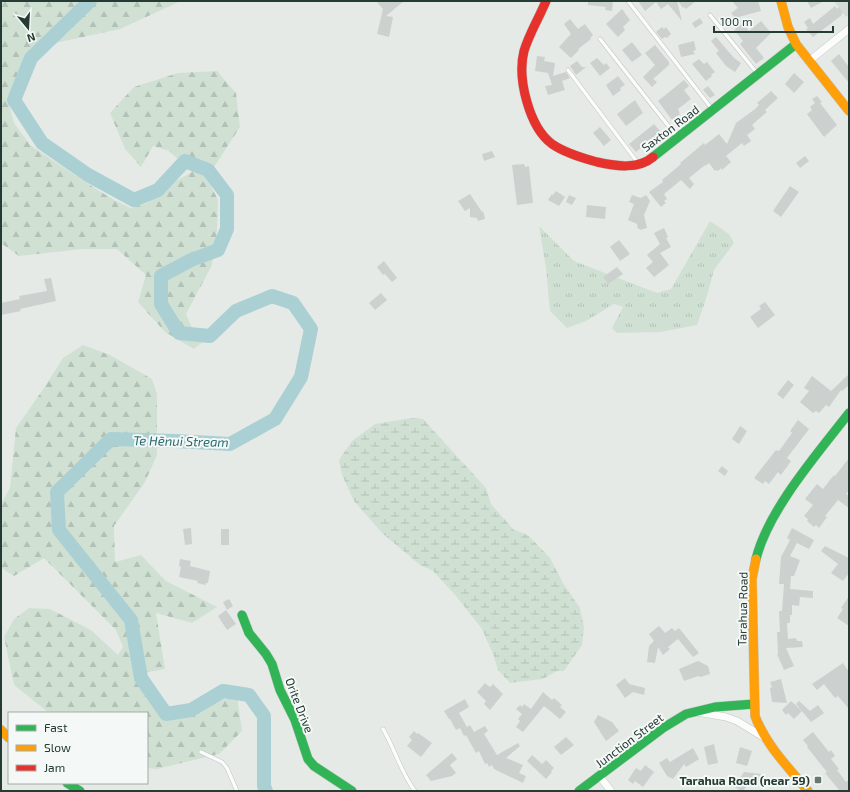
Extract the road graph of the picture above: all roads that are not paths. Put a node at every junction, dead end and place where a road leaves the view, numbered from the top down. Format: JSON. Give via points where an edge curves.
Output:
{"nodes":[{"id":1,"x":546,"y":1,"type":"edge"},
{"id":2,"x":628,"y":1,"type":"edge"},
{"id":3,"x":781,"y":1,"type":"edge"},
{"id":4,"x":710,"y":15,"type":"dead end"},
{"id":5,"x":849,"y":29,"type":"edge"},
{"id":6,"x":600,"y":39,"type":"dead end"},
{"id":7,"x":796,"y":44,"type":"junction"},
{"id":8,"x":809,"y":61,"type":"junction"},
{"id":9,"x":568,"y":70,"type":"dead end"},
{"id":10,"x":758,"y":75,"type":"junction"},
{"id":11,"x":714,"y":110,"type":"junction"},
{"id":12,"x":849,"y":111,"type":"edge"},
{"id":13,"x":678,"y":138,"type":"junction"},
{"id":14,"x":639,"y":165,"type":"junction"},
{"id":15,"x":849,"y":413,"type":"edge"},
{"id":16,"x":242,"y":615,"type":"dead end"},
{"id":17,"x":754,"y":704,"type":"junction"},
{"id":18,"x":696,"y":711,"type":"junction"},
{"id":19,"x":383,"y":729,"type":"dead end"},
{"id":20,"x":767,"y":740,"type":"junction"},
{"id":21,"x":200,"y":752,"type":"dead end"},
{"id":22,"x":600,"y":776,"type":"junction"},
{"id":23,"x":69,"y":784,"type":"edge"},
{"id":24,"x":80,"y":791,"type":"edge"},
{"id":25,"x":237,"y":791,"type":"edge"},
{"id":26,"x":352,"y":791,"type":"edge"},
{"id":27,"x":415,"y":791,"type":"edge"},
{"id":28,"x":579,"y":791,"type":"edge"},
{"id":29,"x":611,"y":791,"type":"edge"},
{"id":30,"x":808,"y":791,"type":"edge"}],
"edges":[{"from":1,"to":14,"type":"main road","name":"Saxton Road","via":[[530,33],[522,61],[530,111],[536,126],[547,140],[568,153],[614,165]]},
{"from":2,"to":11,"type":"lane"},
{"from":3,"to":7,"type":"main road"},
{"from":4,"to":10,"type":"lane"},
{"from":5,"to":8,"type":"street"},
{"from":6,"to":13,"type":"lane"},
{"from":7,"to":8,"type":"main road"},
{"from":7,"to":10,"type":"main road","name":"Saxton Road"},
{"from":8,"to":12,"type":"main road"},
{"from":9,"to":14,"type":"lane"},
{"from":10,"to":11,"type":"main road","name":"Saxton Road"},
{"from":11,"to":13,"type":"main road","name":"Saxton Road"},
{"from":13,"to":14,"type":"main road","name":"Saxton Road","via":[[650,160]]},
{"from":15,"to":17,"type":"main road","name":"Tarahua Road","via":[[782,505],[757,557],[752,580]]},
{"from":16,"to":26,"type":"main road","name":"Orite Drive","via":[[249,633],[272,664],[308,759],[314,766]]},
{"from":17,"to":18,"type":"main road","name":"Junction Street","via":[[726,705]]},
{"from":17,"to":20,"type":"main road","name":"Tarahua Road","via":[[757,724]]},
{"from":18,"to":20,"type":"street","via":[[731,719],[747,726]]},
{"from":18,"to":22,"type":"main road","name":"Junction Street","via":[[678,718]]},
{"from":19,"to":27,"type":"lane"},
{"from":20,"to":30,"type":"main road","name":"Tarahua Road"},
{"from":21,"to":25,"type":"lane","via":[[222,762]]},
{"from":22,"to":28,"type":"main road","name":"Junction Street"},
{"from":22,"to":29,"type":"street"},
{"from":23,"to":24,"type":"main road"}]}
